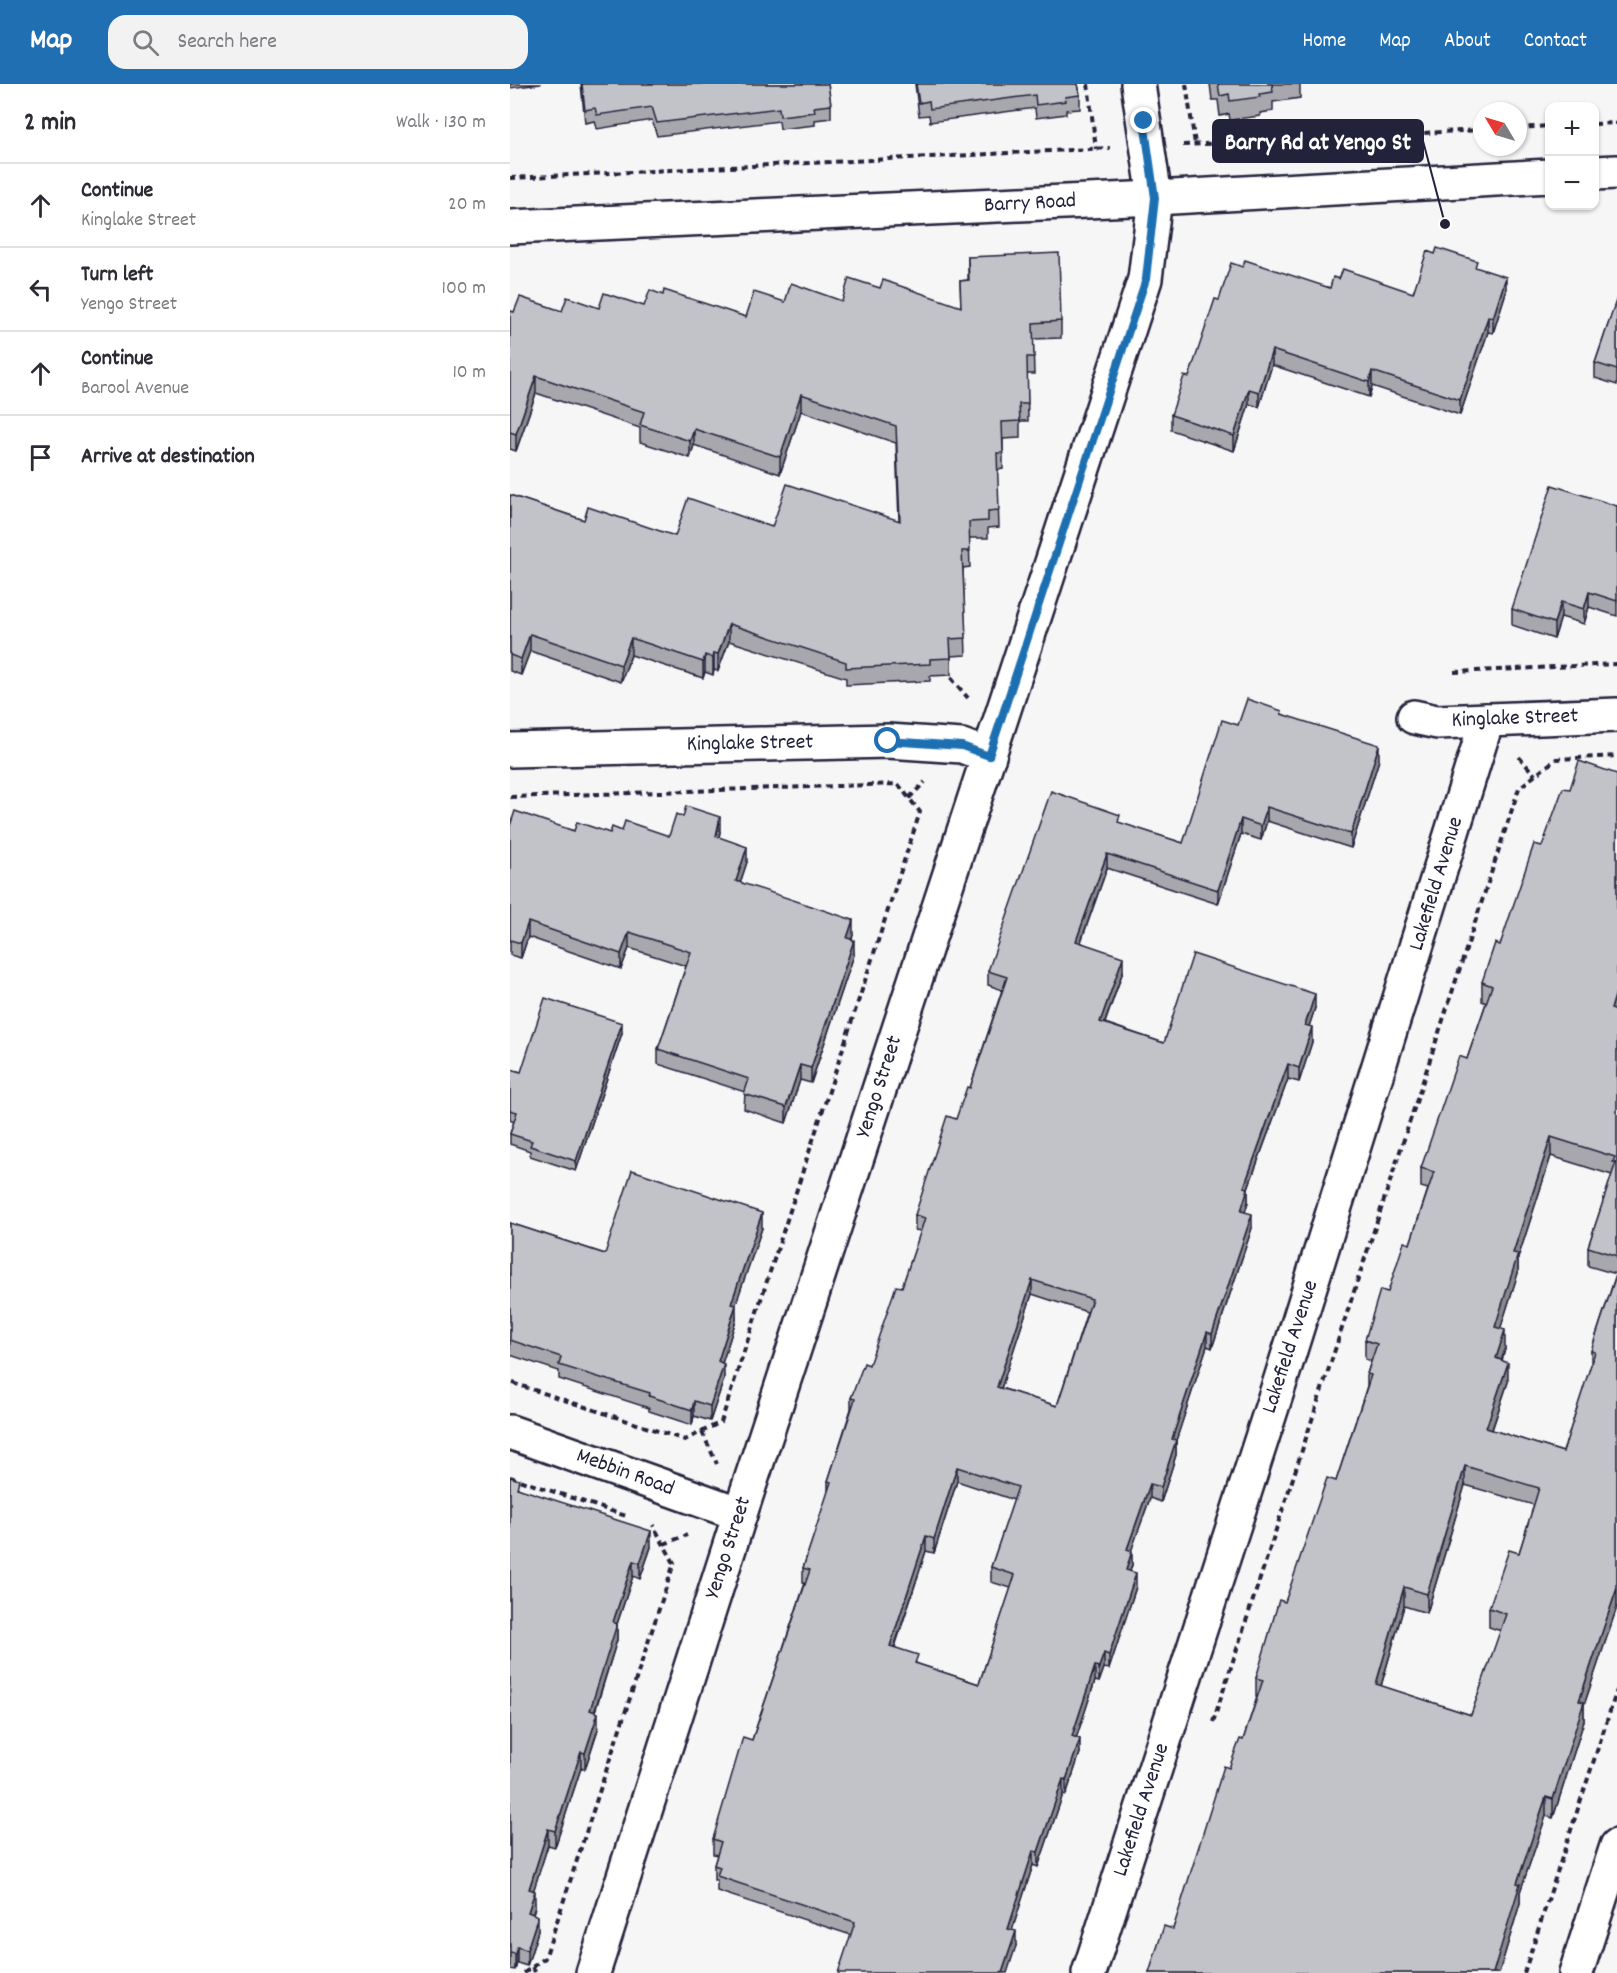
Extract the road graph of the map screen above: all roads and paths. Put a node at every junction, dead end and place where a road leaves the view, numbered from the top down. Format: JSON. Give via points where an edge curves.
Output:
{"nodes":[{"id":1,"x":1088,"y":84,"type":"edge"},
{"id":2,"x":1138,"y":84,"type":"edge"},
{"id":3,"x":1186,"y":84,"type":"edge"},
{"id":4,"x":1617,"y":123,"type":"edge"},
{"id":5,"x":1599,"y":124,"type":"edge"},
{"id":6,"x":1545,"y":126,"type":"edge"},
{"id":7,"x":1527,"y":127,"type":"edge"},
{"id":8,"x":1473,"y":130,"type":"edge"},
{"id":9,"x":1195,"y":144,"type":"junction"},
{"id":10,"x":1148,"y":147,"type":"junction"},
{"id":11,"x":1096,"y":149,"type":"junction"},
{"id":12,"x":1617,"y":172,"type":"edge"},
{"id":13,"x":1599,"y":173,"type":"edge"},
{"id":14,"x":1545,"y":176,"type":"edge"},
{"id":15,"x":510,"y":178,"type":"edge"},
{"id":16,"x":1155,"y":198,"type":"junction"},
{"id":17,"x":510,"y":227,"type":"edge"},
{"id":18,"x":1617,"y":664,"type":"edge"},
{"id":19,"x":1454,"y":672,"type":"dead end"},
{"id":20,"x":1617,"y":715,"type":"edge"},
{"id":21,"x":1414,"y":717,"type":"dead end"},
{"id":22,"x":1487,"y":720,"type":"junction"},
{"id":23,"x":510,"y":750,"type":"edge"},
{"id":24,"x":989,"y":756,"type":"junction"},
{"id":25,"x":1617,"y":756,"type":"edge"},
{"id":26,"x":510,"y":797,"type":"edge"},
{"id":27,"x":510,"y":1382,"type":"edge"},
{"id":28,"x":510,"y":1432,"type":"edge"},
{"id":29,"x":510,"y":1477,"type":"edge"},
{"id":30,"x":740,"y":1514,"type":"junction"},
{"id":31,"x":633,"y":1519,"type":"dead end"},
{"id":32,"x":644,"y":1522,"type":"dead end"},
{"id":33,"x":1617,"y":1690,"type":"edge"},
{"id":34,"x":1209,"y":1734,"type":"dead end"},
{"id":35,"x":1617,"y":1846,"type":"edge"},
{"id":36,"x":532,"y":1967,"type":"junction"},
{"id":37,"x":524,"y":1973,"type":"edge"},
{"id":38,"x":536,"y":1973,"type":"edge"},
{"id":39,"x":593,"y":1973,"type":"edge"},
{"id":40,"x":1089,"y":1973,"type":"edge"},
{"id":41,"x":1524,"y":1973,"type":"edge"},
{"id":42,"x":1576,"y":1973,"type":"edge"}],
"edges":[{"from":1,"to":11,"type":"path"},
{"from":2,"to":10,"type":"street","name":"Yengo Street"},
{"from":3,"to":9,"type":"path"},
{"from":4,"to":5,"type":"path"},
{"from":6,"to":7,"type":"path"},
{"from":8,"to":9,"type":"path"},
{"from":9,"to":10,"type":"path"},
{"from":10,"to":11,"type":"path"},
{"from":10,"to":16,"type":"street","name":"Yengo Street"},
{"from":11,"to":15,"type":"path"},
{"from":12,"to":13,"type":"street"},
{"from":14,"to":16,"type":"street","name":"Barry Road"},
{"from":16,"to":17,"type":"street","name":"Barry Road"},
{"from":16,"to":24,"type":"street","name":"Yengo Street","via":[[1146,279]]},
{"from":18,"to":19,"type":"path"},
{"from":20,"to":22,"type":"street","name":"Kinglake Street"},
{"from":21,"to":22,"type":"street","name":"Kinglake Street","via":[[1437,722]]},
{"from":22,"to":40,"type":"street","name":"Lakefield Avenue","via":[[1281,1379]]},
{"from":23,"to":24,"type":"street","name":"Kinglake Street","via":[[888,741],[962,746]]},
{"from":24,"to":30,"type":"street","name":"Yengo Street"},
{"from":25,"to":34,"type":"path","via":[[1556,759],[1519,788]]},
{"from":26,"to":27,"type":"path","via":[[898,784],[920,812],[721,1422],[686,1440]]},
{"from":28,"to":30,"type":"street","name":"Mebbin Road"},
{"from":29,"to":31,"type":"path"},
{"from":30,"to":39,"type":"street","name":"Yengo Street"},
{"from":32,"to":36,"type":"path","via":[[656,1526],[674,1563],[545,1958]]},
{"from":33,"to":41,"type":"path"},
{"from":35,"to":42,"type":"street"},
{"from":36,"to":37,"type":"path"},
{"from":36,"to":38,"type":"path"}]}
